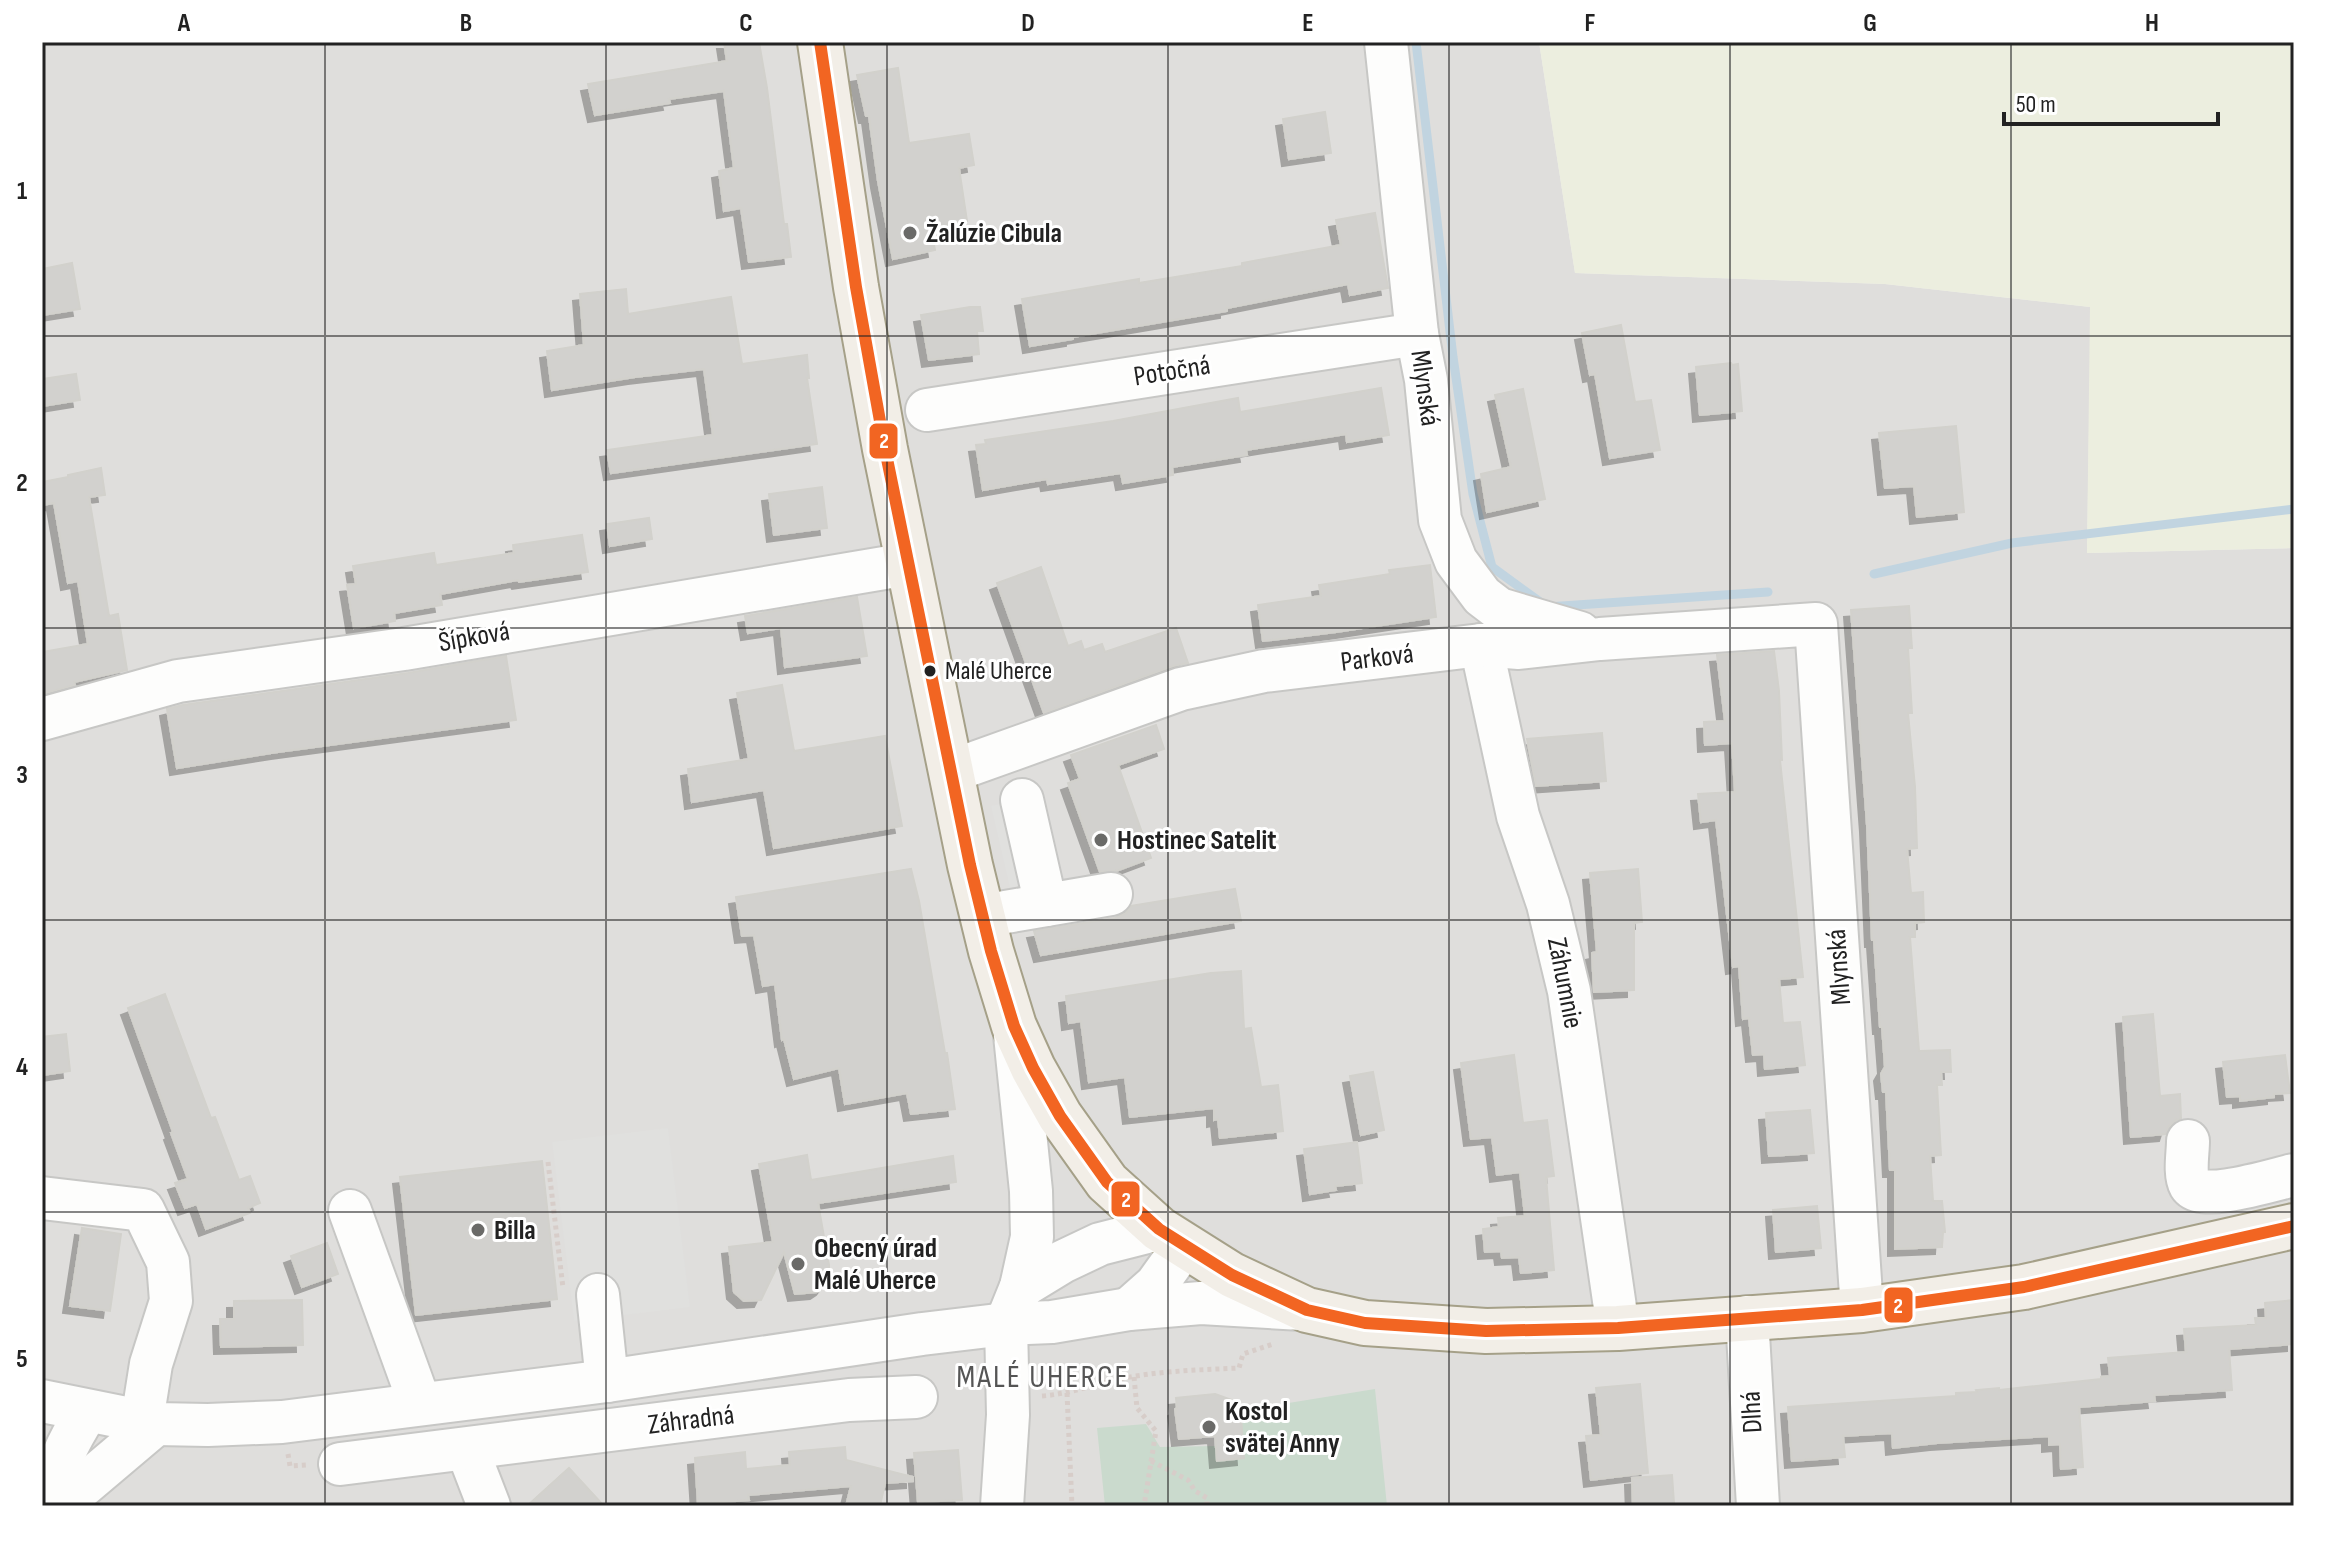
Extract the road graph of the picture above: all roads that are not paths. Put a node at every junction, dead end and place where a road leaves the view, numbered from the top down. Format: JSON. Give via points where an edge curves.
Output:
{"nodes":[{"id":1,"x":820,"y":42,"type":"edge"},
{"id":2,"x":1386,"y":42,"type":"edge"},
{"id":3,"x":1417,"y":334,"type":"junction"},
{"id":4,"x":927,"y":410,"type":"dead end"},
{"id":5,"x":908,"y":564,"type":"junction"},
{"id":6,"x":1816,"y":624,"type":"joint"},
{"id":7,"x":1600,"y":639,"type":"junction"},
{"id":8,"x":1481,"y":645,"type":"junction"},
{"id":9,"x":42,"y":719,"type":"edge"},
{"id":10,"x":952,"y":771,"type":"junction"},
{"id":11,"x":1022,"y":800,"type":"dead end"},
{"id":12,"x":1111,"y":894,"type":"dead end"},
{"id":13,"x":1046,"y":905,"type":"junction"},
{"id":14,"x":982,"y":916,"type":"junction"},
{"id":15,"x":1014,"y":1026,"type":"junction"},
{"id":16,"x":2188,"y":1141,"type":"dead end"},
{"id":17,"x":2294,"y":1175,"type":"edge"},
{"id":18,"x":42,"y":1198,"type":"edge"},
{"id":19,"x":350,"y":1211,"type":"dead end"},
{"id":20,"x":2294,"y":1226,"type":"edge"},
{"id":21,"x":1172,"y":1237,"type":"junction"},
{"id":22,"x":570,"y":1289,"type":"road end"},
{"id":23,"x":1014,"y":1306,"type":"junction"},
{"id":24,"x":1129,"y":1309,"type":"junction"},
{"id":25,"x":1862,"y":1310,"type":"junction"},
{"id":26,"x":1747,"y":1317,"type":"junction"},
{"id":27,"x":1294,"y":1326,"type":"junction"},
{"id":28,"x":1618,"y":1328,"type":"junction"},
{"id":29,"x":607,"y":1381,"type":"junction"},
{"id":30,"x":916,"y":1397,"type":"dead end"},
{"id":31,"x":42,"y":1401,"type":"edge"},
{"id":32,"x":420,"y":1404,"type":"junction"},
{"id":33,"x":87,"y":1412,"type":"junction"},
{"id":34,"x":149,"y":1423,"type":"junction"},
{"id":35,"x":467,"y":1449,"type":"junction"},
{"id":36,"x":340,"y":1464,"type":"dead end"},
{"id":37,"x":59,"y":1485,"type":"edge"},
{"id":38,"x":487,"y":1505,"type":"edge"},
{"id":39,"x":1002,"y":1506,"type":"edge"},
{"id":40,"x":1758,"y":1506,"type":"edge"}],
"edges":[{"from":1,"to":5,"type":"main road","via":[[856,287]]},
{"from":2,"to":3,"type":"street","name":"Mlynská"},
{"from":3,"to":4,"type":"street","name":"Potočná"},
{"from":3,"to":7,"type":"street","name":"Mlynská","via":[[1440,520],[1456,561],[1499,609]]},
{"from":5,"to":9,"type":"street","name":"Šípková","via":[[404,649],[178,681]]},
{"from":5,"to":10,"type":"main road"},
{"from":6,"to":7,"type":"street","name":"Parková"},
{"from":6,"to":25,"type":"street","name":"Mlynská"},
{"from":7,"to":8,"type":"street","name":"Parková","via":[[1519,648]]},
{"from":8,"to":10,"type":"street","name":"Parková","via":[[1264,671],[1181,689]]},
{"from":8,"to":28,"type":"street","name":"Záhumnie","via":[[1518,816],[1548,904],[1569,991]]},
{"from":10,"to":14,"type":"main road"},
{"from":11,"to":13,"type":"street"},
{"from":12,"to":13,"type":"street"},
{"from":13,"to":14,"type":"street"},
{"from":14,"to":15,"type":"main road"},
{"from":15,"to":21,"type":"main road","via":[[1033,1068],[1107,1182]]},
{"from":15,"to":23,"type":"street","via":[[1032,1237]]},
{"from":16,"to":17,"type":"street","via":[[2188,1181],[2202,1192]]},
{"from":18,"to":34,"type":"street","via":[[143,1210],[168,1262],[171,1301],[151,1364]]},
{"from":19,"to":32,"type":"street"},
{"from":20,"to":25,"type":"main road","via":[[2024,1287]]},
{"from":21,"to":23,"type":"street","via":[[1100,1244],[1062,1262]]},
{"from":21,"to":24,"type":"street","via":[[1156,1285]]},
{"from":21,"to":27,"type":"main road","via":[[1232,1275]]},
{"from":22,"to":29,"type":"street"},
{"from":23,"to":24,"type":"street","via":[[1052,1322]]},
{"from":23,"to":29,"type":"street","via":[[906,1336]]},
{"from":23,"to":39,"type":"street"},
{"from":24,"to":27,"type":"street","via":[[1201,1303]]},
{"from":25,"to":26,"type":"main road"},
{"from":26,"to":28,"type":"main road"},
{"from":26,"to":40,"type":"street","name":"Dlhá"},
{"from":27,"to":28,"type":"main road"},
{"from":29,"to":32,"type":"street"},
{"from":30,"to":35,"type":"street","name":"Záhradná","via":[[849,1400]]},
{"from":31,"to":33,"type":"street"},
{"from":32,"to":34,"type":"street","via":[[282,1422]]},
{"from":33,"to":34,"type":"street"},
{"from":33,"to":37,"type":"street","via":[[73,1434]]},
{"from":34,"to":37,"type":"street"},
{"from":35,"to":36,"type":"street","name":"Záhradná"},
{"from":35,"to":38,"type":"street"}]}
